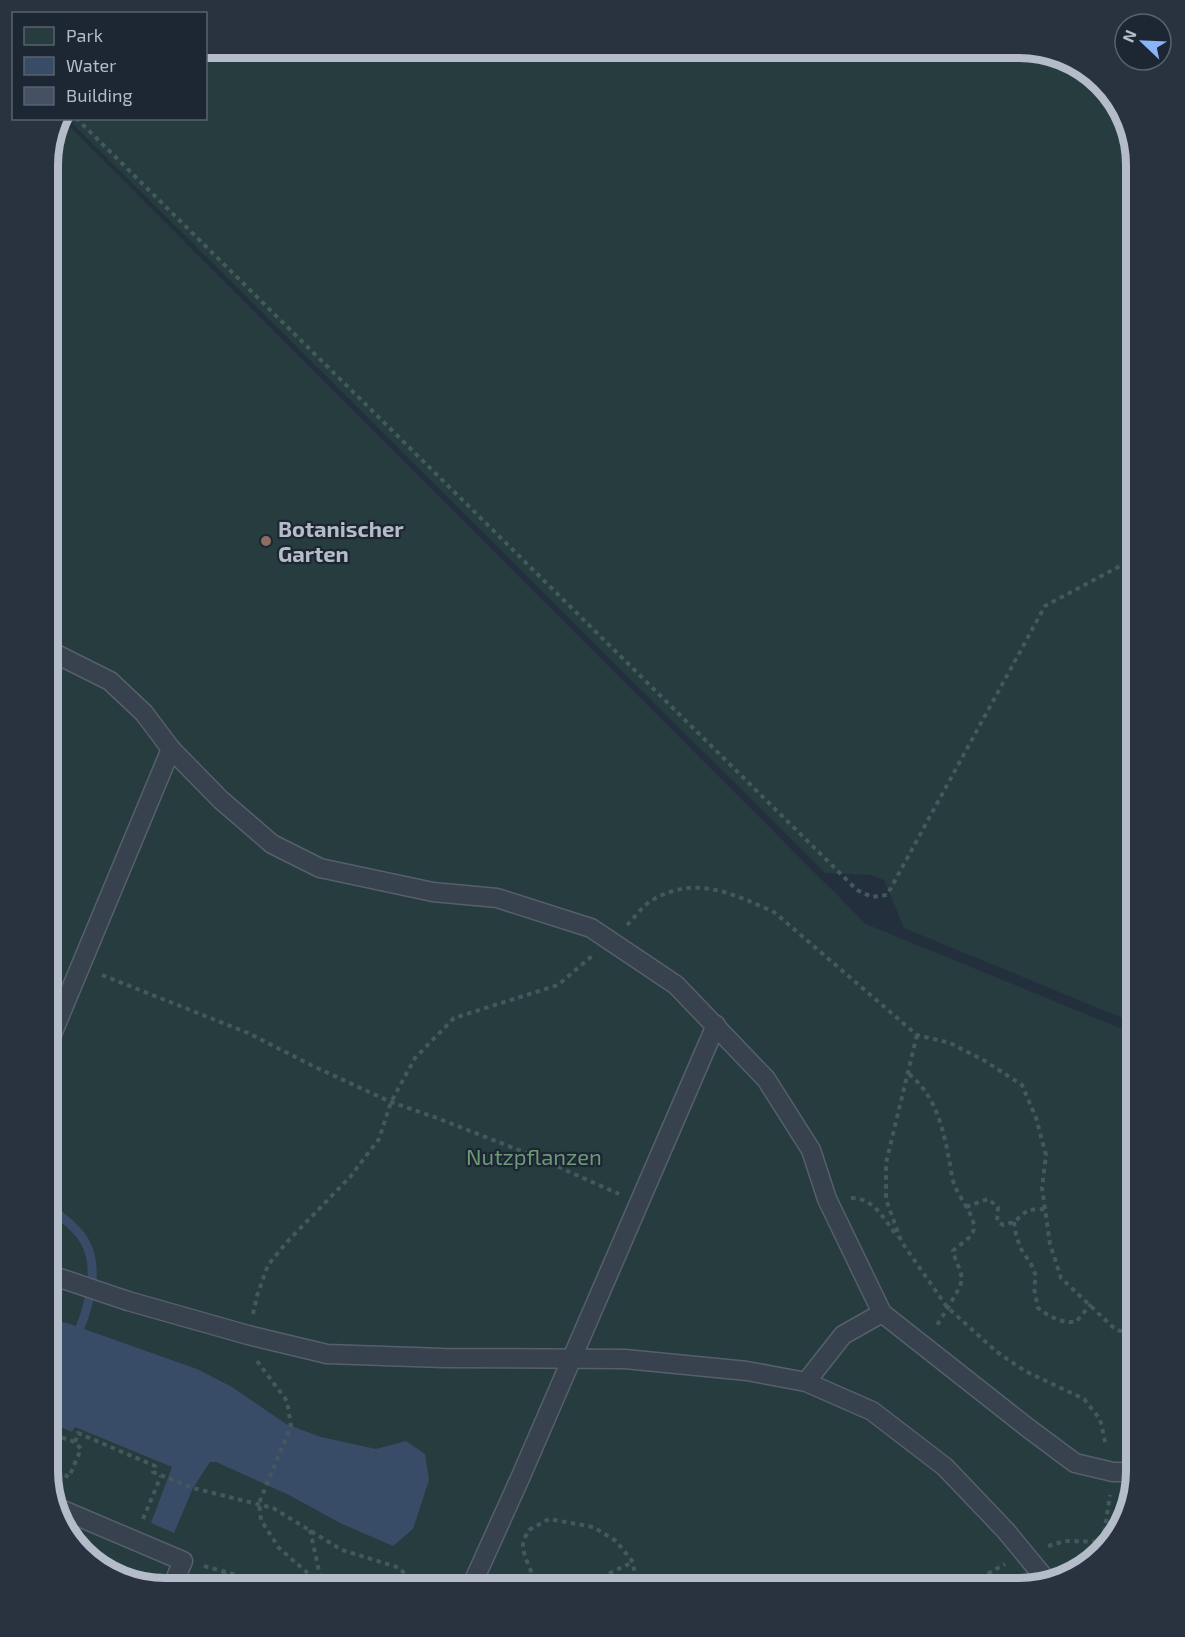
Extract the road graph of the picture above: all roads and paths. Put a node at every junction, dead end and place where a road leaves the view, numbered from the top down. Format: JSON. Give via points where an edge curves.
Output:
{"nodes":[{"id":1,"x":78,"y":120,"type":"edge"},
{"id":2,"x":1126,"y":563,"type":"edge"},
{"id":3,"x":59,"y":655,"type":"edge"},
{"id":4,"x":171,"y":749,"type":"junction"},
{"id":5,"x":611,"y":941,"type":"junction"},
{"id":6,"x":58,"y":957,"type":"edge"},
{"id":7,"x":81,"y":966,"type":"junction"},
{"id":8,"x":58,"y":1020,"type":"edge"},
{"id":9,"x":716,"y":1025,"type":"junction"},
{"id":10,"x":917,"y":1035,"type":"junction"},
{"id":11,"x":909,"y":1074,"type":"junction"},
{"id":12,"x":391,"y":1102,"type":"junction"},
{"id":13,"x":862,"y":1198,"type":"dead end"},
{"id":14,"x":640,"y":1202,"type":"junction"},
{"id":15,"x":966,"y":1207,"type":"junction"},
{"id":16,"x":1046,"y":1209,"type":"junction"},
{"id":17,"x":1014,"y":1222,"type":"junction"},
{"id":18,"x":901,"y":1241,"type":"junction"},
{"id":19,"x":58,"y":1277,"type":"edge"},
{"id":20,"x":949,"y":1303,"type":"dead end"},
{"id":21,"x":1091,"y":1305,"type":"junction"},
{"id":22,"x":882,"y":1313,"type":"junction"},
{"id":23,"x":1126,"y":1332,"type":"edge"},
{"id":24,"x":248,"y":1335,"type":"junction"},
{"id":25,"x":571,"y":1359,"type":"junction"},
{"id":26,"x":807,"y":1382,"type":"junction"},
{"id":27,"x":58,"y":1436,"type":"edge"},
{"id":28,"x":75,"y":1442,"type":"junction"},
{"id":29,"x":1113,"y":1472,"type":"junction"},
{"id":30,"x":1126,"y":1472,"type":"edge"},
{"id":31,"x":60,"y":1473,"type":"joint"},
{"id":32,"x":161,"y":1476,"type":"junction"},
{"id":33,"x":58,"y":1477,"type":"edge"},
{"id":34,"x":259,"y":1503,"type":"junction"},
{"id":35,"x":67,"y":1512,"type":"edge"},
{"id":36,"x":143,"y":1520,"type":"dead end"},
{"id":37,"x":310,"y":1530,"type":"junction"},
{"id":38,"x":1103,"y":1538,"type":"edge"},
{"id":39,"x":183,"y":1561,"type":"junction"},
{"id":40,"x":633,"y":1562,"type":"junction"},
{"id":41,"x":222,"y":1570,"type":"junction"},
{"id":42,"x":1043,"y":1576,"type":"edge"},
{"id":43,"x":176,"y":1578,"type":"edge"},
{"id":44,"x":226,"y":1578,"type":"edge"},
{"id":45,"x":249,"y":1578,"type":"edge"},
{"id":46,"x":314,"y":1578,"type":"edge"},
{"id":47,"x":322,"y":1578,"type":"edge"},
{"id":48,"x":408,"y":1578,"type":"edge"},
{"id":49,"x":475,"y":1578,"type":"edge"},
{"id":50,"x":535,"y":1578,"type":"edge"},
{"id":51,"x":599,"y":1578,"type":"edge"},
{"id":52,"x":635,"y":1578,"type":"edge"}],
"edges":[{"from":1,"to":2,"type":"path","via":[[857,890],[872,897],[887,896],[1045,606]]},
{"from":3,"to":4,"type":"lane","via":[[110,681],[144,714]]},
{"from":4,"to":5,"type":"lane","via":[[272,844],[320,868],[433,892],[496,898],[591,928]]},
{"from":4,"to":7,"type":"lane"},
{"from":5,"to":9,"type":"lane","via":[[676,985]]},
{"from":5,"to":10,"type":"path","via":[[652,899],[688,887],[721,890],[774,912]]},
{"from":5,"to":12,"type":"path","via":[[558,985],[454,1018],[415,1058]]},
{"from":6,"to":7,"type":"path"},
{"from":7,"to":8,"type":"lane"},
{"from":7,"to":12,"type":"path","via":[[248,1033]]},
{"from":9,"to":14,"type":"lane"},
{"from":9,"to":22,"type":"lane","via":[[766,1079],[811,1150],[827,1199]]},
{"from":10,"to":11,"type":"path"},
{"from":10,"to":16,"type":"path","via":[[950,1043],[1022,1085],[1046,1155],[1042,1188]]},
{"from":11,"to":15,"type":"path","via":[[931,1098],[943,1130],[954,1184]]},
{"from":11,"to":18,"type":"path","via":[[886,1163],[886,1199]]},
{"from":12,"to":14,"type":"path","via":[[534,1156]]},
{"from":12,"to":24,"type":"path","via":[[379,1139],[350,1178],[268,1265]]},
{"from":13,"to":18,"type":"path","via":[[874,1204]]},
{"from":14,"to":25,"type":"lane"},
{"from":15,"to":17,"type":"path","via":[[988,1199],[998,1207],[1000,1225]]},
{"from":15,"to":20,"type":"path","via":[[974,1228],[953,1251],[962,1280]]},
{"from":16,"to":17,"type":"path","via":[[1028,1210]]},
{"from":16,"to":21,"type":"path","via":[[1050,1244],[1061,1278]]},
{"from":17,"to":21,"type":"path","via":[[1021,1249],[1036,1276],[1038,1308],[1065,1323],[1076,1322]]},
{"from":18,"to":29,"type":"path","via":[[947,1307],[997,1352],[1025,1371],[1084,1400],[1100,1419]]},
{"from":19,"to":24,"type":"lane"},
{"from":21,"to":23,"type":"path","via":[[1116,1330]]},
{"from":22,"to":26,"type":"lane","via":[[843,1335]]},
{"from":22,"to":29,"type":"lane","via":[[1075,1463]]},
{"from":24,"to":25,"type":"lane","via":[[327,1354]]},
{"from":24,"to":34,"type":"path","via":[[259,1364],[287,1401],[291,1426]]},
{"from":25,"to":26,"type":"lane","via":[[647,1361],[747,1371]]},
{"from":25,"to":49,"type":"lane"},
{"from":26,"to":42,"type":"lane","via":[[872,1411],[945,1467]]},
{"from":27,"to":28,"type":"path"},
{"from":28,"to":31,"type":"path","via":[[81,1449],[69,1477]]},
{"from":28,"to":32,"type":"path","via":[[78,1433],[155,1466],[153,1472]]},
{"from":29,"to":30,"type":"lane"},
{"from":29,"to":38,"type":"path"},
{"from":31,"to":33,"type":"path"},
{"from":32,"to":34,"type":"path","via":[[193,1488]]},
{"from":32,"to":36,"type":"path"},
{"from":34,"to":37,"type":"path"},
{"from":34,"to":46,"type":"path","via":[[261,1520],[279,1548]]},
{"from":35,"to":39,"type":"lane"},
{"from":37,"to":47,"type":"path"},
{"from":37,"to":48,"type":"path","via":[[342,1550],[400,1568]]},
{"from":39,"to":41,"type":"path"},
{"from":39,"to":43,"type":"lane"},
{"from":40,"to":50,"type":"path","via":[[616,1541],[593,1527],[549,1519],[529,1530],[523,1545]]},
{"from":40,"to":51,"type":"path"},
{"from":40,"to":52,"type":"path"},
{"from":41,"to":44,"type":"path"},
{"from":41,"to":45,"type":"path"}]}
